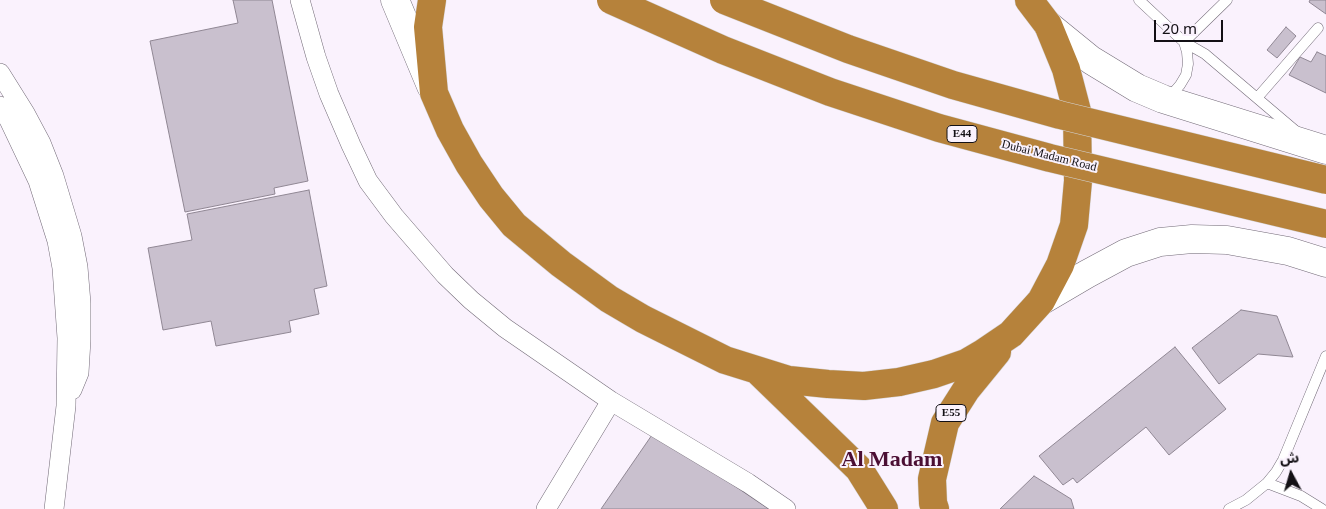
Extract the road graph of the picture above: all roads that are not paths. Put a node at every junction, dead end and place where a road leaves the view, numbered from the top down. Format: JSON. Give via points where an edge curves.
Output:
{"nodes":[{"id":1,"x":300,"y":0,"type":"edge"},
{"id":2,"x":394,"y":0,"type":"edge"},
{"id":3,"x":432,"y":0,"type":"edge"},
{"id":4,"x":611,"y":0,"type":"edge"},
{"id":5,"x":724,"y":0,"type":"edge"},
{"id":6,"x":1029,"y":0,"type":"edge"},
{"id":7,"x":1139,"y":0,"type":"edge"},
{"id":8,"x":1226,"y":0,"type":"edge"},
{"id":9,"x":1048,"y":24,"type":"junction"},
{"id":10,"x":1318,"y":28,"type":"dead end"},
{"id":11,"x":1184,"y":42,"type":"junction"},
{"id":12,"x":0,"y":73,"type":"edge"},
{"id":13,"x":434,"y":93,"type":"junction"},
{"id":14,"x":1257,"y":98,"type":"junction"},
{"id":15,"x":1164,"y":99,"type":"junction"},
{"id":16,"x":0,"y":106,"type":"edge"},
{"id":17,"x":1319,"y":148,"type":"edge"},
{"id":18,"x":1326,"y":180,"type":"edge"},
{"id":19,"x":1326,"y":224,"type":"edge"},
{"id":20,"x":1326,"y":263,"type":"edge"},
{"id":21,"x":1041,"y":301,"type":"junction"},
{"id":22,"x":1011,"y":334,"type":"junction"},
{"id":23,"x":1326,"y":356,"type":"edge"},
{"id":24,"x":757,"y":370,"type":"junction"},
{"id":25,"x":611,"y":401,"type":"junction"},
{"id":26,"x":66,"y":406,"type":"junction"},
{"id":27,"x":1267,"y":483,"type":"junction"},
{"id":28,"x":54,"y":509,"type":"edge"},
{"id":29,"x":546,"y":509,"type":"edge"},
{"id":30,"x":786,"y":509,"type":"edge"},
{"id":31,"x":884,"y":509,"type":"edge"},
{"id":32,"x":935,"y":509,"type":"edge"},
{"id":33,"x":1228,"y":509,"type":"edge"},
{"id":34,"x":1322,"y":509,"type":"edge"}],
"edges":[{"from":1,"to":25,"type":"street","via":[[329,94],[351,145],[368,181],[394,216],[471,300],[505,328]]},
{"from":2,"to":13,"type":"street"},
{"from":3,"to":13,"type":"highway","via":[[428,27]]},
{"from":4,"to":19,"type":"highway","name":"Dubai Madam Road","number":"E44","bridge":true,"via":[[722,50],[830,92],[939,128]]},
{"from":5,"to":18,"type":"highway","bridge":true,"via":[[848,49],[953,84],[1060,115]]},
{"from":6,"to":9,"type":"highway"},
{"from":7,"to":11,"type":"lane"},
{"from":8,"to":11,"type":"lane"},
{"from":9,"to":15,"type":"street","via":[[1092,60],[1137,88]]},
{"from":9,"to":21,"type":"highway","via":[[1066,68],[1077,111],[1078,181],[1074,225],[1060,265]]},
{"from":10,"to":14,"type":"lane"},
{"from":11,"to":14,"type":"lane","via":[[1205,54]]},
{"from":11,"to":15,"type":"lane","via":[[1188,52],[1186,75],[1173,93]]},
{"from":12,"to":26,"type":"street","via":[[41,143],[60,190],[72,236],[78,267],[82,340],[79,373]]},
{"from":13,"to":24,"type":"highway","via":[[468,164],[514,225],[609,299],[725,360]]},
{"from":14,"to":17,"type":"lane"},
{"from":15,"to":17,"type":"street"},
{"from":16,"to":26,"type":"street","via":[[38,181],[57,241],[65,297]]},
{"from":20,"to":21,"type":"street","via":[[1288,251],[1227,240],[1160,242],[1126,253]]},
{"from":21,"to":22,"type":"highway"},
{"from":22,"to":24,"type":"highway","via":[[966,363],[899,382],[864,386],[828,384],[789,380]]},
{"from":22,"to":32,"type":"highway","number":"E55","via":[[966,390],[945,423],[932,479]]},
{"from":23,"to":27,"type":"lane","via":[[1283,460]]},
{"from":24,"to":31,"type":"highway","via":[[859,469]]},
{"from":25,"to":29,"type":"street"},
{"from":25,"to":30,"type":"street"},
{"from":26,"to":28,"type":"street"},
{"from":27,"to":33,"type":"lane"},
{"from":27,"to":34,"type":"lane"}]}
